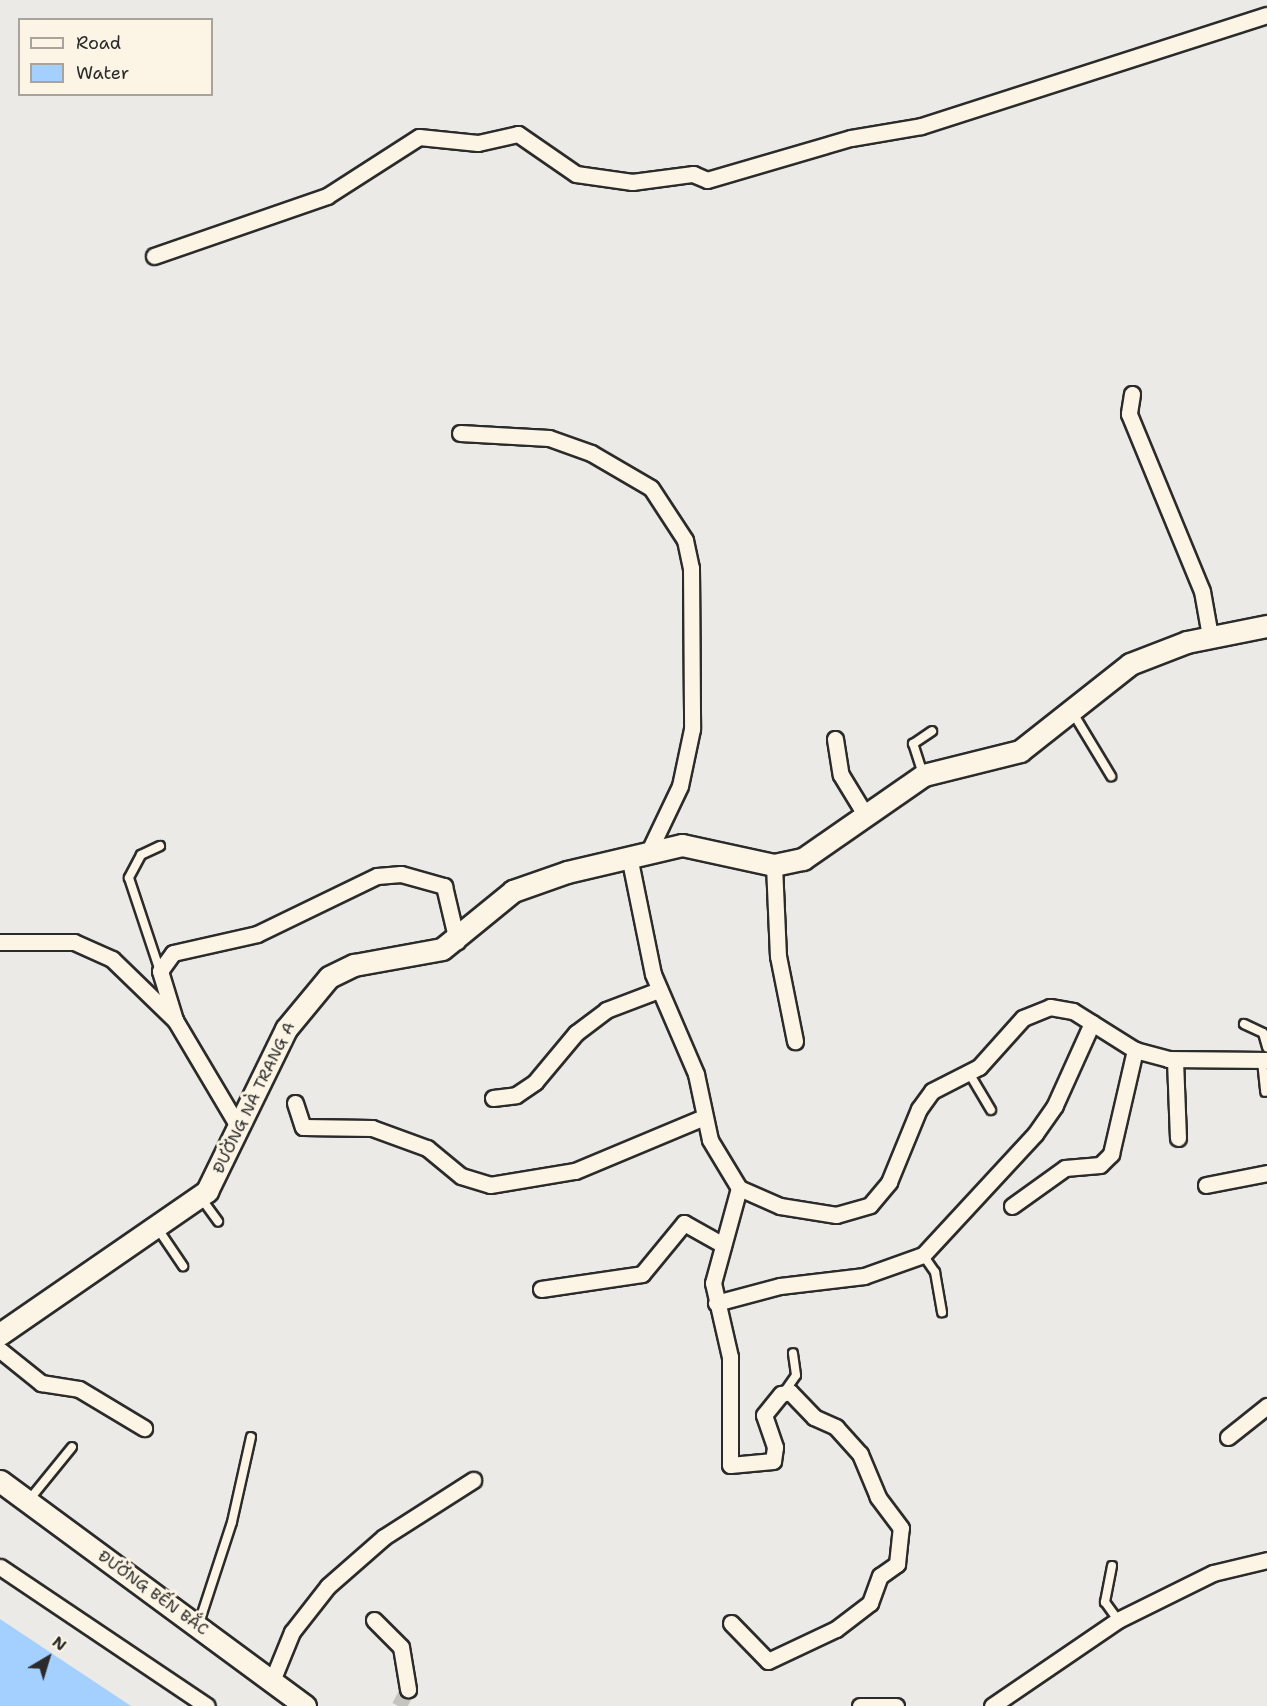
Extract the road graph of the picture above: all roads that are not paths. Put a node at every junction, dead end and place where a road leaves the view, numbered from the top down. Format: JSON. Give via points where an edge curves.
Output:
{"nodes":[{"id":1,"x":1267,"y":15,"type":"edge"},
{"id":2,"x":154,"y":256,"type":"dead end"},
{"id":3,"x":1132,"y":394,"type":"dead end"},
{"id":4,"x":460,"y":433,"type":"dead end"},
{"id":5,"x":1267,"y":626,"type":"edge"},
{"id":6,"x":1210,"y":636,"type":"junction"},
{"id":7,"x":1071,"y":709,"type":"junction"},
{"id":8,"x":932,"y":730,"type":"dead end"},
{"id":9,"x":835,"y":739,"type":"dead end"},
{"id":10,"x":924,"y":775,"type":"junction"},
{"id":11,"x":1111,"y":776,"type":"dead end"},
{"id":12,"x":866,"y":816,"type":"junction"},
{"id":13,"x":160,"y":846,"type":"dead end"},
{"id":14,"x":639,"y":857,"type":"junction"},
{"id":15,"x":774,"y":865,"type":"junction"},
{"id":16,"x":457,"y":941,"type":"junction"},
{"id":17,"x":0,"y":942,"type":"edge"},
{"id":18,"x":160,"y":971,"type":"junction"},
{"id":19,"x":659,"y":990,"type":"junction"},
{"id":20,"x":175,"y":1020,"type":"junction"},
{"id":21,"x":1092,"y":1023,"type":"junction"},
{"id":22,"x":1244,"y":1024,"type":"dead end"},
{"id":23,"x":795,"y":1041,"type":"dead end"},
{"id":24,"x":1135,"y":1050,"type":"junction"},
{"id":25,"x":1265,"y":1056,"type":"edge"},
{"id":26,"x":1175,"y":1059,"type":"junction"},
{"id":27,"x":969,"y":1073,"type":"junction"},
{"id":28,"x":1265,"y":1092,"type":"dead end"},
{"id":29,"x":493,"y":1098,"type":"dead end"},
{"id":30,"x":295,"y":1103,"type":"dead end"},
{"id":31,"x":991,"y":1110,"type":"dead end"},
{"id":32,"x":704,"y":1117,"type":"junction"},
{"id":33,"x":239,"y":1128,"type":"junction"},
{"id":34,"x":1178,"y":1138,"type":"dead end"},
{"id":35,"x":1267,"y":1173,"type":"edge"},
{"id":36,"x":1206,"y":1185,"type":"dead end"},
{"id":37,"x":739,"y":1188,"type":"junction"},
{"id":38,"x":201,"y":1198,"type":"junction"},
{"id":39,"x":1012,"y":1206,"type":"dead end"},
{"id":40,"x":218,"y":1221,"type":"dead end"},
{"id":41,"x":158,"y":1229,"type":"junction"},
{"id":42,"x":723,"y":1245,"type":"junction"},
{"id":43,"x":923,"y":1255,"type":"junction"},
{"id":44,"x":183,"y":1266,"type":"dead end"},
{"id":45,"x":541,"y":1288,"type":"dead end"},
{"id":46,"x":716,"y":1303,"type":"junction"},
{"id":47,"x":942,"y":1312,"type":"dead end"},
{"id":48,"x":0,"y":1334,"type":"edge"},
{"id":49,"x":0,"y":1350,"type":"edge"},
{"id":50,"x":793,"y":1353,"type":"dead end"},
{"id":51,"x":785,"y":1391,"type":"junction"},
{"id":52,"x":1267,"y":1406,"type":"edge"},
{"id":53,"x":144,"y":1428,"type":"dead end"},
{"id":54,"x":251,"y":1437,"type":"dead end"},
{"id":55,"x":1228,"y":1437,"type":"dead end"},
{"id":56,"x":72,"y":1447,"type":"dead end"},
{"id":57,"x":473,"y":1480,"type":"dead end"},
{"id":58,"x":0,"y":1481,"type":"edge"},
{"id":59,"x":28,"y":1501,"type":"junction"},
{"id":60,"x":1267,"y":1560,"type":"edge"},
{"id":61,"x":1112,"y":1566,"type":"dead end"},
{"id":62,"x":0,"y":1567,"type":"edge"},
{"id":63,"x":374,"y":1620,"type":"dead end"},
{"id":64,"x":1118,"y":1620,"type":"junction"},
{"id":65,"x":731,"y":1623,"type":"dead end"},
{"id":66,"x":198,"y":1626,"type":"junction"},
{"id":67,"x":272,"y":1681,"type":"junction"},
{"id":68,"x":408,"y":1689,"type":"tunnel mouth"},
{"id":69,"x":207,"y":1706,"type":"edge"},
{"id":70,"x":306,"y":1706,"type":"edge"},
{"id":71,"x":860,"y":1706,"type":"edge"},
{"id":72,"x":896,"y":1706,"type":"edge"},
{"id":73,"x":992,"y":1706,"type":"edge"}],
"edges":[{"from":1,"to":2,"type":"street","via":[[921,126],[851,138],[707,180],[693,174],[632,182],[586,176],[546,157],[518,134],[478,143],[419,137],[327,196]]},
{"from":3,"to":6,"type":"street","via":[[1129,414],[1202,591]]},
{"from":4,"to":14,"type":"street","via":[[549,438],[591,453],[651,488],[685,540],[692,568],[692,729],[680,786]]},
{"from":5,"to":6,"type":"street","name":"ĐƯỜNG NÀ TRANG A"},
{"from":6,"to":7,"type":"street","name":"ĐƯỜNG NÀ TRANG A","via":[[1130,664]]},
{"from":7,"to":10,"type":"street","name":"ĐƯỜNG NÀ TRANG A","via":[[1020,751]]},
{"from":7,"to":11,"type":"lane"},
{"from":8,"to":10,"type":"lane","via":[[913,744]]},
{"from":9,"to":12,"type":"street","via":[[841,775]]},
{"from":10,"to":12,"type":"street","name":"ĐƯỜNG NÀ TRANG A"},
{"from":12,"to":15,"type":"street","name":"ĐƯỜNG NÀ TRANG A","via":[[820,851]]},
{"from":13,"to":18,"type":"lane","via":[[141,855],[129,878]]},
{"from":14,"to":15,"type":"street","name":"ĐƯỜNG NÀ TRANG A","via":[[682,845]]},
{"from":14,"to":16,"type":"street","name":"ĐƯỜNG NÀ TRANG A","via":[[530,882],[499,901]]},
{"from":14,"to":19,"type":"street"},
{"from":15,"to":23,"type":"street","via":[[776,938]]},
{"from":16,"to":18,"type":"street","via":[[444,886],[389,875],[257,934],[173,952]]},
{"from":16,"to":33,"type":"street","name":"ĐƯỜNG NÀ TRANG A","via":[[329,977],[286,1029]]},
{"from":17,"to":20,"type":"street","via":[[44,938],[93,950],[112,959]]},
{"from":18,"to":20,"type":"street"},
{"from":19,"to":29,"type":"street","via":[[606,1010],[576,1033],[535,1082],[516,1095]]},
{"from":19,"to":32,"type":"street","via":[[688,1053]]},
{"from":20,"to":33,"type":"street"},
{"from":21,"to":24,"type":"street"},
{"from":21,"to":27,"type":"street","via":[[1061,1006],[1034,1011]]},
{"from":21,"to":43,"type":"street","via":[[1055,1104],[1035,1134]]},
{"from":22,"to":25,"type":"lane","via":[[1263,1033]]},
{"from":24,"to":26,"type":"street"},
{"from":24,"to":39,"type":"street","via":[[1111,1154],[1100,1165],[1065,1168]]},
{"from":25,"to":26,"type":"street"},
{"from":25,"to":28,"type":"lane"},
{"from":26,"to":34,"type":"street"},
{"from":27,"to":31,"type":"lane"},
{"from":27,"to":37,"type":"street","via":[[932,1091],[919,1109],[889,1182],[870,1205],[836,1215],[780,1206]]},
{"from":30,"to":32,"type":"street","via":[[303,1127],[372,1128],[427,1148],[461,1176],[490,1185],[575,1171]]},
{"from":32,"to":37,"type":"street","via":[[710,1140]]},
{"from":33,"to":38,"type":"street","name":"ĐƯỜNG NÀ TRANG A","via":[[219,1174]]},
{"from":35,"to":36,"type":"street"},
{"from":37,"to":42,"type":"street"},
{"from":38,"to":40,"type":"lane"},
{"from":38,"to":41,"type":"street","name":"ĐƯỜNG NÀ TRANG A"},
{"from":41,"to":44,"type":"lane"},
{"from":41,"to":48,"type":"street","name":"ĐƯỜNG NÀ TRANG A"},
{"from":42,"to":45,"type":"street","via":[[684,1222],[642,1274]]},
{"from":42,"to":46,"type":"street","via":[[712,1283]]},
{"from":43,"to":46,"type":"street","via":[[864,1276],[788,1284]]},
{"from":43,"to":47,"type":"lane","via":[[935,1272]]},
{"from":46,"to":51,"type":"street","via":[[730,1357],[730,1465],[773,1461],[776,1447],[764,1415]]},
{"from":49,"to":53,"type":"street","via":[[41,1383],[79,1389]]},
{"from":50,"to":51,"type":"lane","via":[[796,1375]]},
{"from":51,"to":65,"type":"street","via":[[814,1417],[836,1427],[860,1454],[878,1497],[902,1527],[900,1557],[880,1576],[877,1594],[851,1618],[768,1661]]},
{"from":52,"to":55,"type":"street"},
{"from":54,"to":66,"type":"lane","via":[[232,1522]]},
{"from":56,"to":59,"type":"lane"},
{"from":57,"to":67,"type":"street","via":[[384,1537],[328,1586],[292,1632]]},
{"from":58,"to":59,"type":"street","name":"ĐƯỜNG BẾN BẮC"},
{"from":59,"to":66,"type":"street","name":"ĐƯỜNG BẾN BẮC"},
{"from":60,"to":64,"type":"street","via":[[1213,1573]]},
{"from":61,"to":64,"type":"lane","via":[[1106,1602]]},
{"from":62,"to":69,"type":"street"},
{"from":63,"to":68,"type":"street","via":[[401,1647]]},
{"from":64,"to":73,"type":"street"},
{"from":66,"to":67,"type":"street","name":"ĐƯỜNG BẾN BẮC"},
{"from":67,"to":70,"type":"street","name":"ĐƯỜNG BẾN BẮC"},
{"from":71,"to":72,"type":"street"}]}
